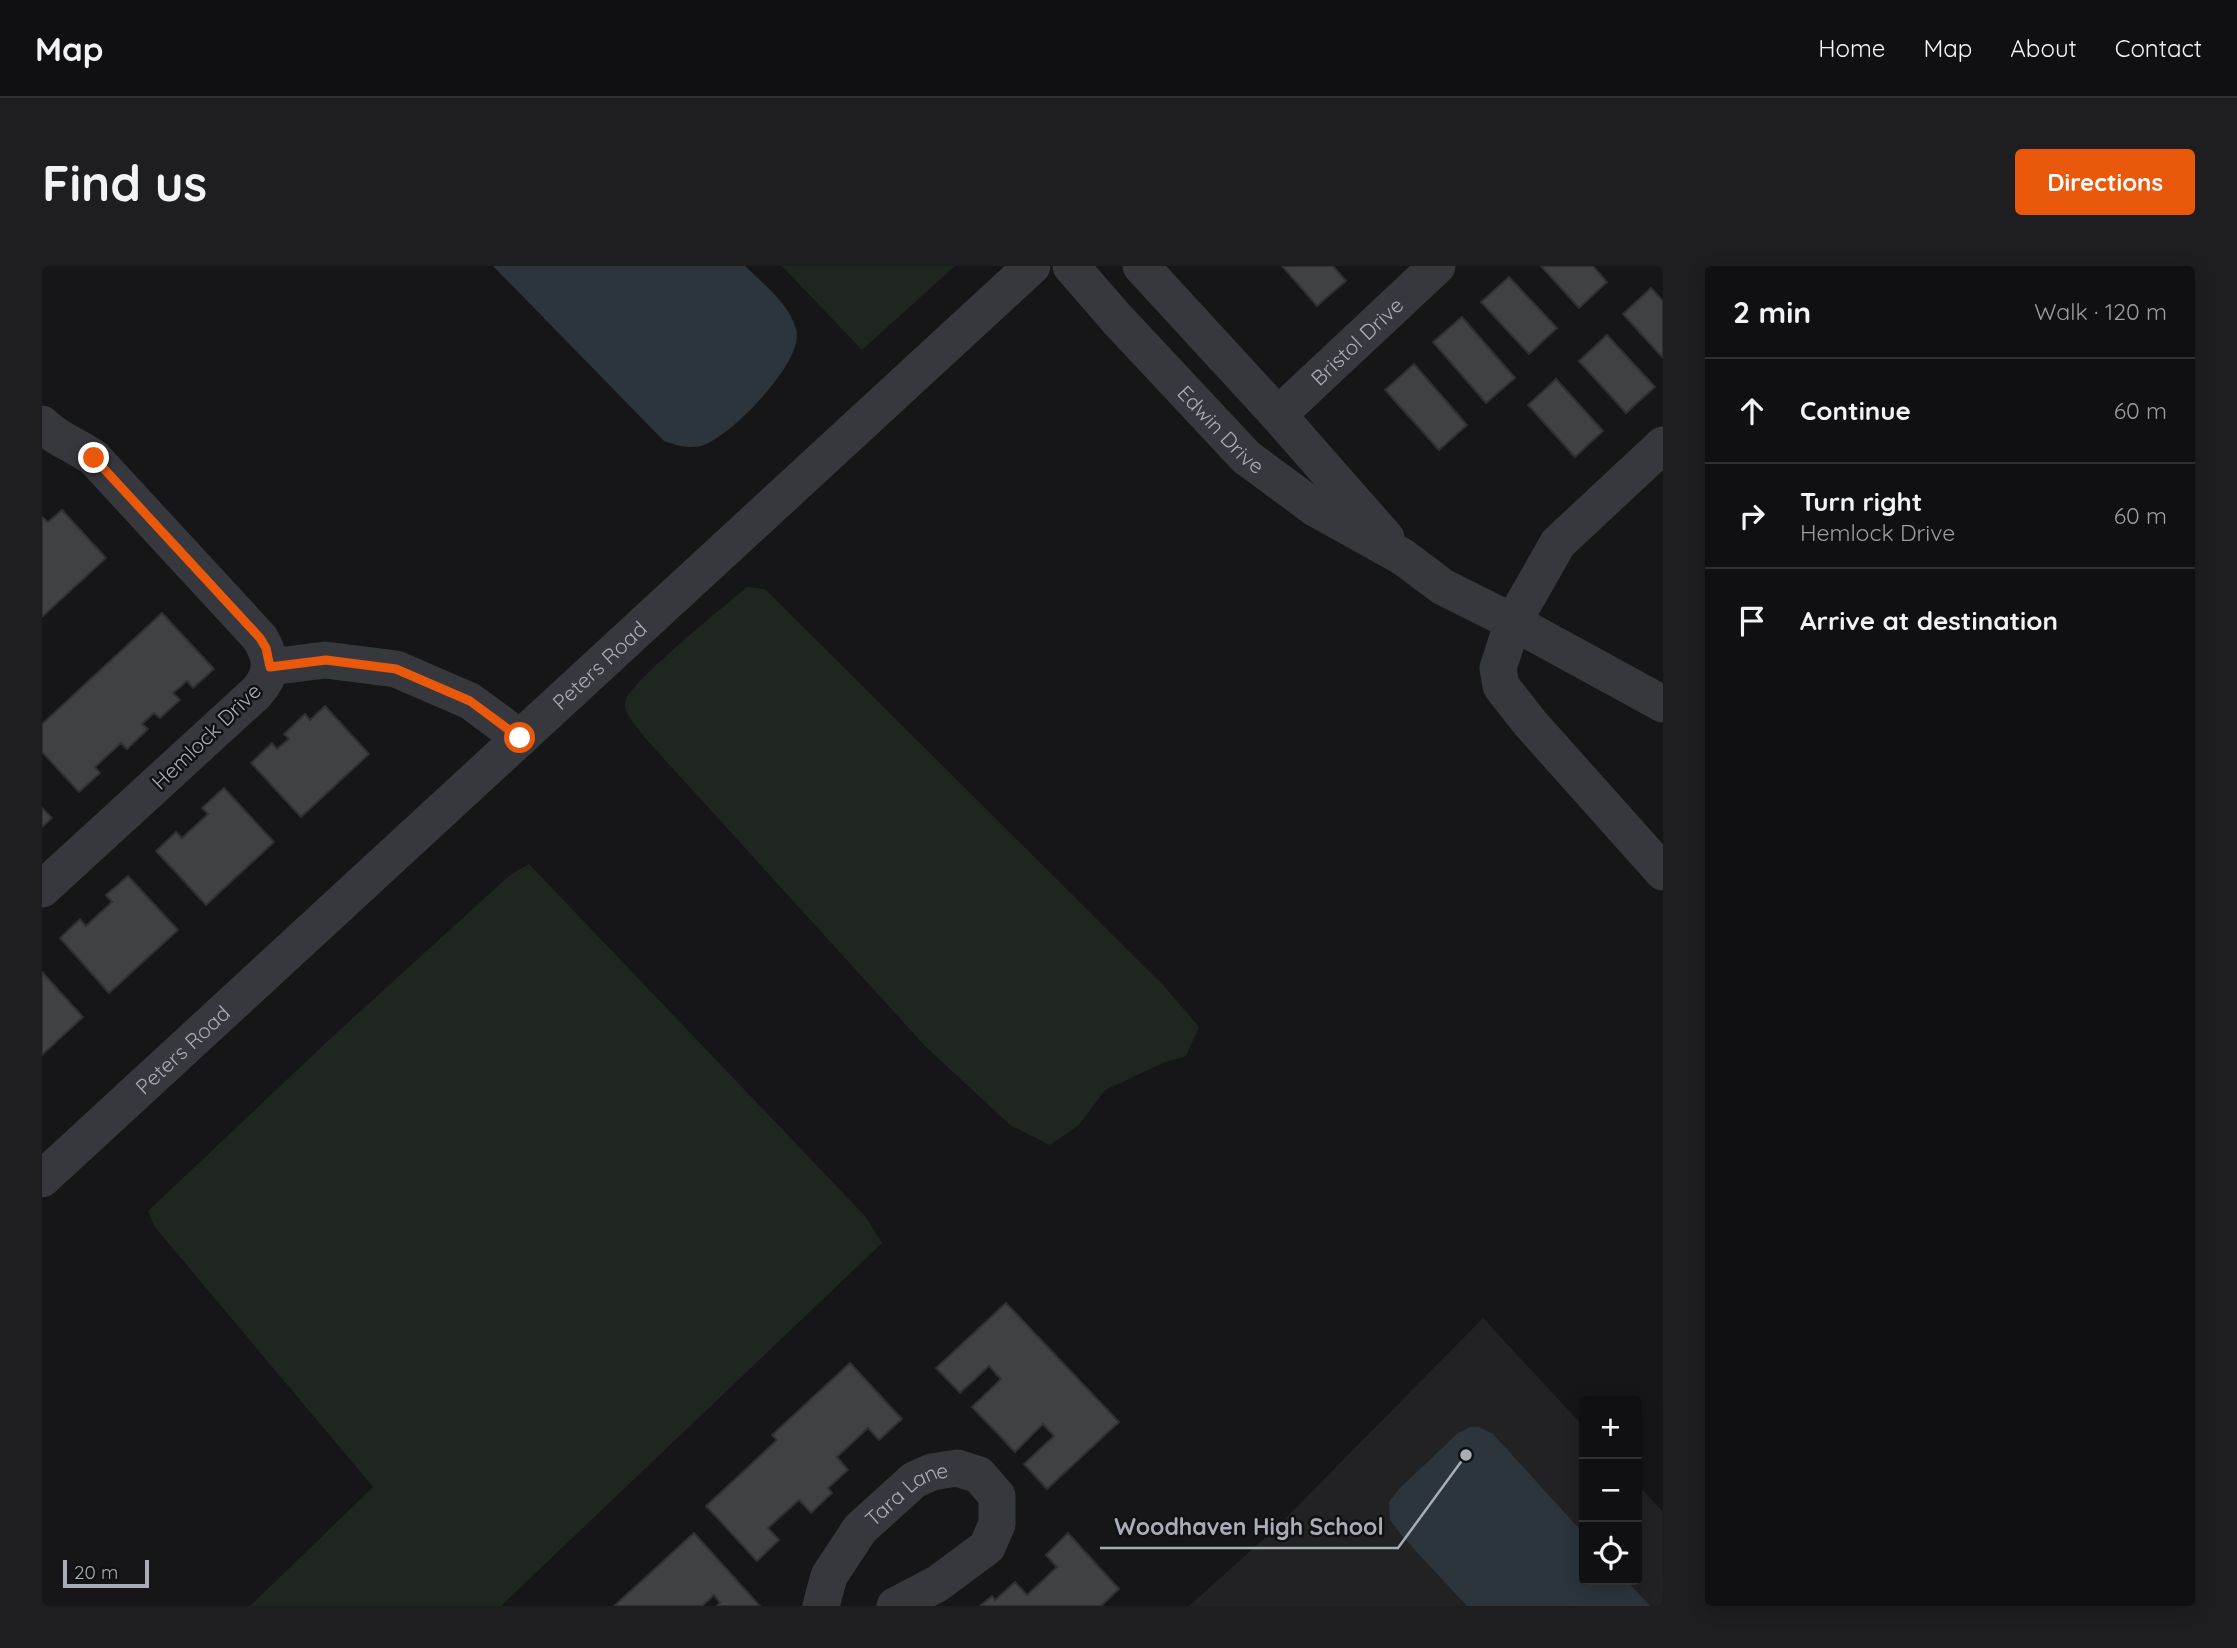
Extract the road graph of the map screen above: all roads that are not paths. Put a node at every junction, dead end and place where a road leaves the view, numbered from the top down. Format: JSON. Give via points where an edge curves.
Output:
{"nodes":[{"id":1,"x":1032,"y":266,"type":"edge"},
{"id":2,"x":1071,"y":266,"type":"edge"},
{"id":3,"x":1141,"y":266,"type":"edge"},
{"id":4,"x":1437,"y":266,"type":"edge"},
{"id":5,"x":1278,"y":415,"type":"junction"},
{"id":6,"x":44,"y":433,"type":"edge"},
{"id":7,"x":1663,"y":445,"type":"edge"},
{"id":8,"x":1403,"y":557,"type":"junction"},
{"id":9,"x":1513,"y":622,"type":"junction"},
{"id":10,"x":270,"y":667,"type":"junction"},
{"id":11,"x":1663,"y":704,"type":"edge"},
{"id":12,"x":520,"y":738,"type":"junction"},
{"id":13,"x":1663,"y":872,"type":"edge"},
{"id":14,"x":42,"y":889,"type":"edge"},
{"id":15,"x":42,"y":1179,"type":"edge"},
{"id":16,"x":821,"y":1606,"type":"edge"},
{"id":17,"x":895,"y":1606,"type":"edge"}],
"edges":[{"from":1,"to":12,"type":"street","name":"Peters Road"},
{"from":2,"to":8,"type":"street","name":"Edwin Drive","via":[[1246,457],[1315,508]]},
{"from":3,"to":5,"type":"street","name":"Edwin Drive"},
{"from":4,"to":5,"type":"street","name":"Bristol Drive"},
{"from":5,"to":8,"type":"street","name":"Edwin Drive"},
{"from":6,"to":10,"type":"street","name":"Hemlock Drive","via":[[94,458],[260,638]]},
{"from":7,"to":9,"type":"street","via":[[1558,542]]},
{"from":8,"to":9,"type":"street","name":"Edwin Drive","via":[[1443,587]]},
{"from":9,"to":11,"type":"street","name":"Edwin Drive"},
{"from":9,"to":13,"type":"street","via":[[1498,668],[1502,686]]},
{"from":10,"to":12,"type":"street","via":[[326,660],[396,669],[470,701]]},
{"from":10,"to":14,"type":"street","name":"Hemlock Drive","via":[[256,693]]},
{"from":12,"to":15,"type":"street","name":"Peters Road"},
{"from":16,"to":17,"type":"street","name":"Tara Lane","via":[[830,1576],[859,1529],[914,1480],[957,1468],[979,1475],[997,1496],[997,1524],[987,1547],[937,1584]]}]}
